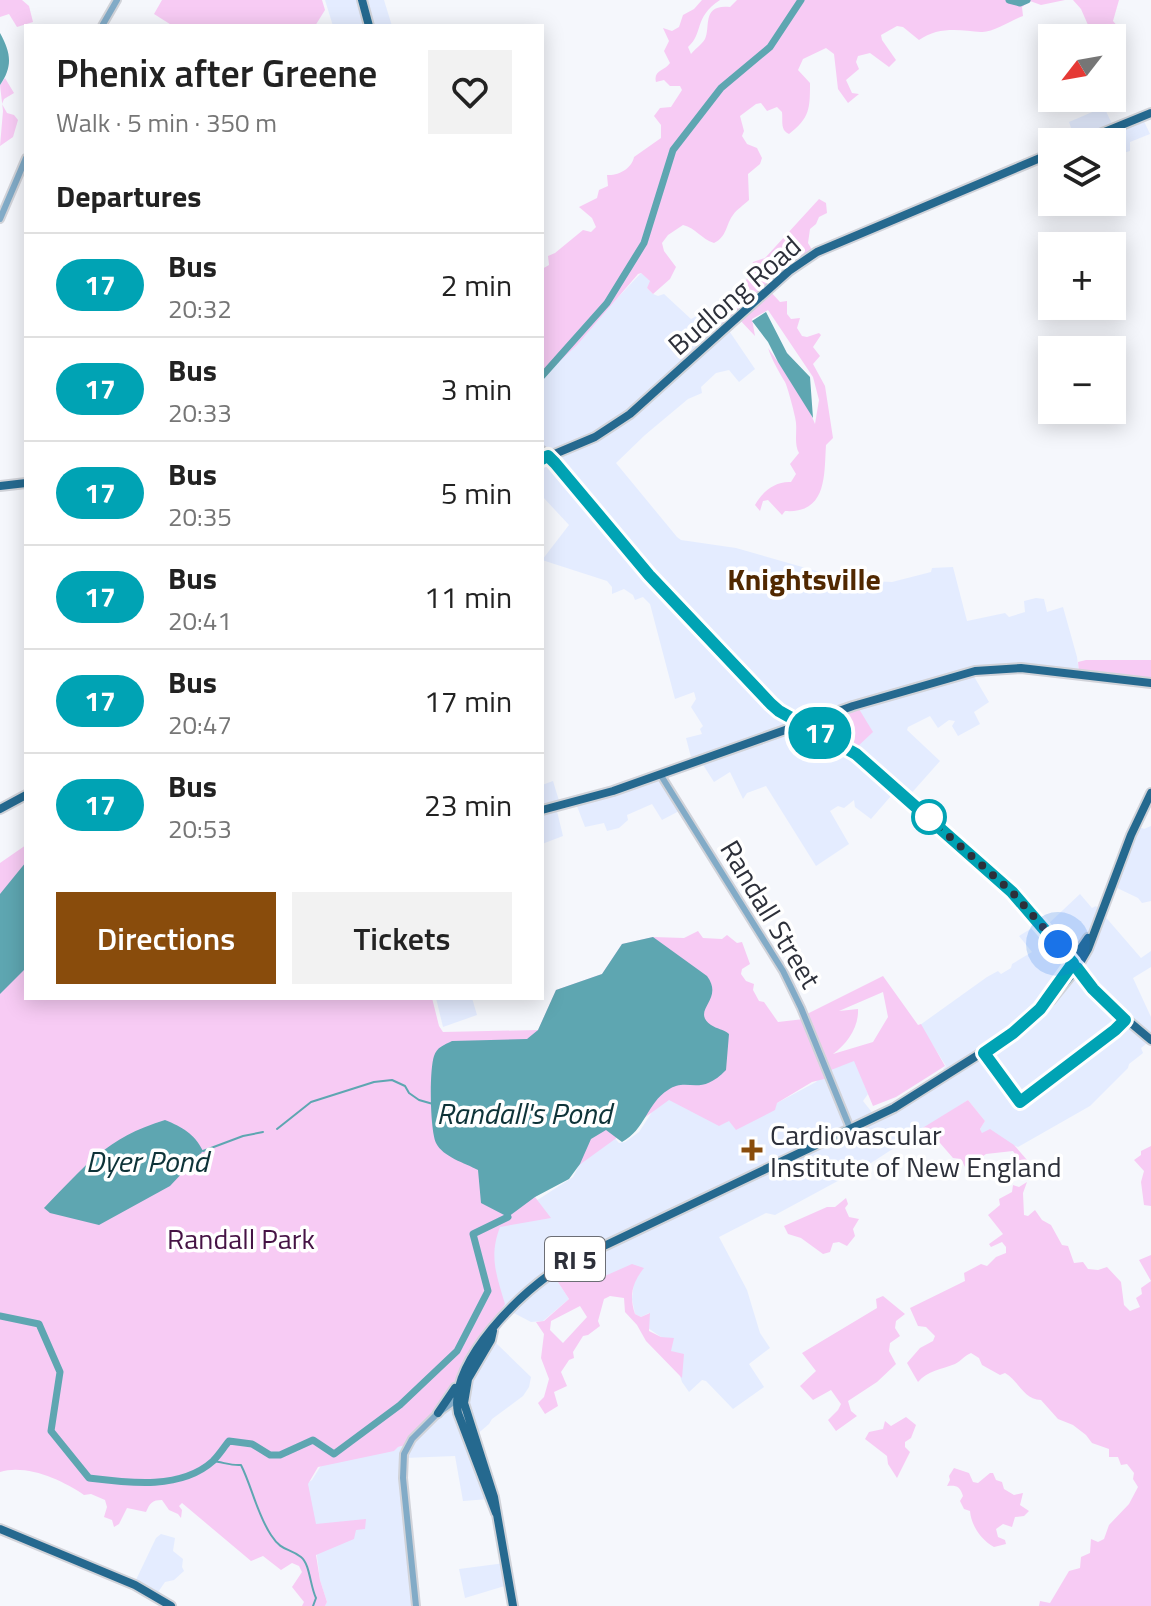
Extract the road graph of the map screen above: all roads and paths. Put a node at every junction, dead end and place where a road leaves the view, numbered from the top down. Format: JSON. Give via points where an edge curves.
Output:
{"nodes":[{"id":1,"x":117,"y":0,"type":"edge"},
{"id":2,"x":362,"y":0,"type":"edge"},
{"id":3,"x":103,"y":24,"type":"edge"},
{"id":4,"x":368,"y":24,"type":"edge"},
{"id":5,"x":1151,"y":113,"type":"edge"},
{"id":6,"x":1114,"y":128,"type":"edge"},
{"id":7,"x":1038,"y":159,"type":"edge"},
{"id":8,"x":24,"y":163,"type":"edge"},
{"id":9,"x":0,"y":219,"type":"edge"},
{"id":10,"x":544,"y":455,"type":"edge"},
{"id":11,"x":24,"y":483,"type":"edge"},
{"id":12,"x":0,"y":486,"type":"edge"},
{"id":13,"x":1151,"y":683,"type":"edge"},
{"id":14,"x":803,"y":724,"type":"junction"},
{"id":15,"x":660,"y":774,"type":"junction"},
{"id":16,"x":1151,"y":793,"type":"edge"},
{"id":17,"x":24,"y":796,"type":"edge"},
{"id":18,"x":0,"y":809,"type":"edge"},
{"id":19,"x":544,"y":809,"type":"edge"},
{"id":20,"x":1075,"y":965,"type":"junction"},
{"id":21,"x":1151,"y":1040,"type":"edge"},
{"id":22,"x":850,"y":1128,"type":"junction"},
{"id":23,"x":493,"y":1331,"type":"junction"},
{"id":24,"x":459,"y":1382,"type":"junction"},
{"id":25,"x":460,"y":1397,"type":"junction"},
{"id":26,"x":438,"y":1413,"type":"junction"},
{"id":27,"x":458,"y":1413,"type":"junction"},
{"id":28,"x":496,"y":1513,"type":"junction"},
{"id":29,"x":0,"y":1529,"type":"edge"},
{"id":30,"x":171,"y":1606,"type":"edge"},
{"id":31,"x":416,"y":1606,"type":"edge"},
{"id":32,"x":513,"y":1606,"type":"edge"}],
"edges":[{"from":1,"to":3,"type":"street"},
{"from":2,"to":4,"type":"main road"},
{"from":5,"to":6,"type":"main road"},
{"from":7,"to":10,"type":"main road","name":"Budlong Road","via":[[817,252],[630,414],[595,437]]},
{"from":8,"to":9,"type":"street"},
{"from":10,"to":14,"type":"main road","via":[[727,658],[779,711]]},
{"from":11,"to":12,"type":"main road"},
{"from":13,"to":14,"type":"main road","via":[[1038,669],[990,669],[889,694]]},
{"from":14,"to":15,"type":"main road"},
{"from":14,"to":20,"type":"main road","via":[[856,754],[973,856]]},
{"from":15,"to":19,"type":"main road"},
{"from":15,"to":22,"type":"street","name":"Randall Street","via":[[783,971]]},
{"from":16,"to":20,"type":"main road","number":"RI 5"},
{"from":17,"to":18,"type":"main road"},
{"from":20,"to":21,"type":"main road","via":[[1108,1004]]},
{"from":20,"to":22,"type":"main road","number":"RI 5","via":[[1043,1005],[998,1045],[916,1096]]},
{"from":22,"to":23,"type":"main road","number":"RI 5","via":[[571,1261],[521,1297]]},
{"from":23,"to":24,"type":"main road","number":"RI 5"},
{"from":23,"to":25,"type":"main road","number":"RI 5"},
{"from":24,"to":25,"type":"main road","number":"RI 5"},
{"from":24,"to":26,"type":"main road"},
{"from":25,"to":26,"type":"street"},
{"from":25,"to":27,"type":"main road","number":"RI 5"},
{"from":25,"to":28,"type":"main road","number":"RI 5"},
{"from":26,"to":27,"type":"main road","via":[[448,1408]]},
{"from":26,"to":31,"type":"street","via":[[412,1439],[402,1464]]},
{"from":27,"to":28,"type":"main road","number":"RI 5"},
{"from":28,"to":32,"type":"main road","number":"RI 5"},
{"from":29,"to":30,"type":"main road","via":[[135,1585]]}]}
